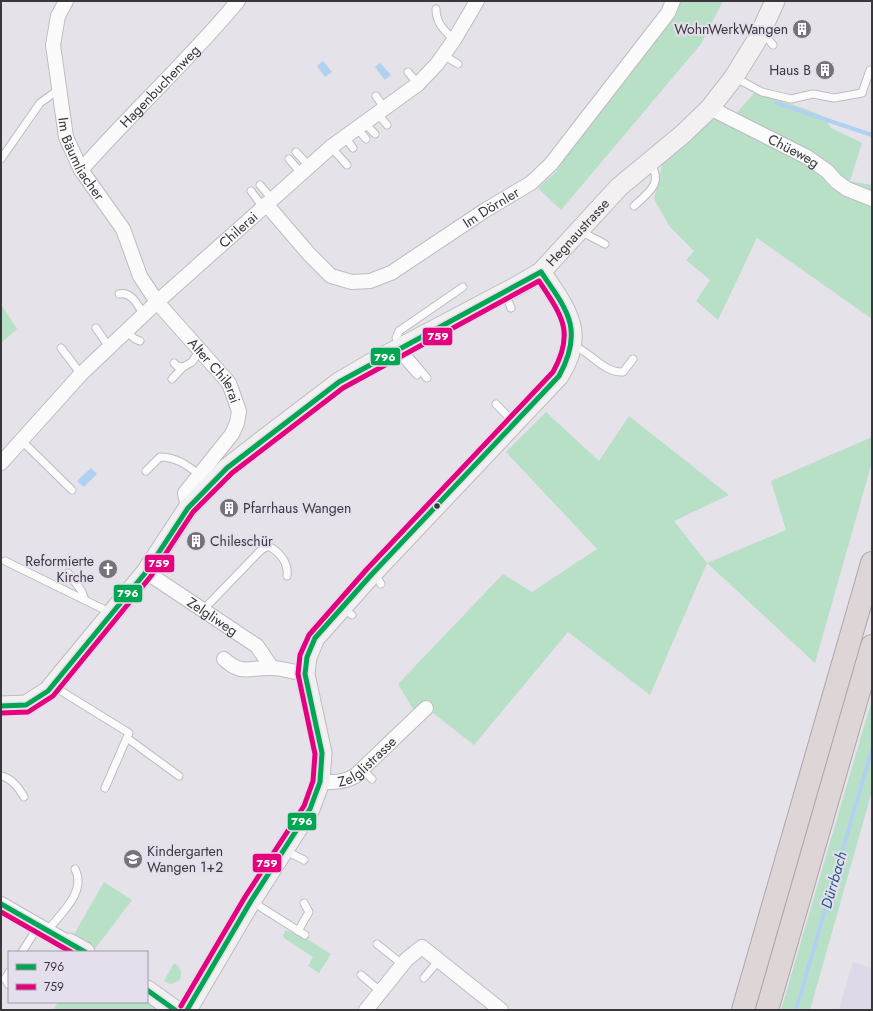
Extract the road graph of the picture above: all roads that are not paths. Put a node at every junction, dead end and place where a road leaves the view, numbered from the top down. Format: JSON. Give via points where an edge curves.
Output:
{"nodes":[{"id":1,"x":66,"y":1,"type":"edge"},
{"id":2,"x":238,"y":1,"type":"edge"},
{"id":3,"x":477,"y":1,"type":"edge"},
{"id":4,"x":673,"y":1,"type":"edge"},
{"id":5,"x":775,"y":1,"type":"edge"},
{"id":6,"x":436,"y":9,"type":"dead end"},
{"id":7,"x":454,"y":40,"type":"junction"},
{"id":8,"x":443,"y":55,"type":"junction"},
{"id":9,"x":458,"y":64,"type":"dead end"},
{"id":10,"x":872,"y":70,"type":"edge"},
{"id":11,"x":408,"y":72,"type":"dead end"},
{"id":12,"x":734,"y":77,"type":"junction"},
{"id":13,"x":418,"y":84,"type":"junction"},
{"id":14,"x":58,"y":90,"type":"junction"},
{"id":15,"x":376,"y":96,"type":"dead end"},
{"id":16,"x":710,"y":108,"type":"junction"},
{"id":17,"x":382,"y":111,"type":"junction"},
{"id":18,"x":361,"y":125,"type":"junction"},
{"id":19,"x":387,"y":125,"type":"dead end"},
{"id":20,"x":374,"y":134,"type":"dead end"},
{"id":21,"x":366,"y":140,"type":"dead end"},
{"id":22,"x":331,"y":147,"type":"junction"},
{"id":23,"x":296,"y":152,"type":"dead end"},
{"id":24,"x":289,"y":158,"type":"dead end"},
{"id":25,"x":1,"y":159,"type":"edge"},
{"id":26,"x":649,"y":162,"type":"junction"},
{"id":27,"x":347,"y":166,"type":"dead end"},
{"id":28,"x":305,"y":169,"type":"junction"},
{"id":29,"x":81,"y":170,"type":"junction"},
{"id":30,"x":260,"y":185,"type":"dead end"},
{"id":31,"x":251,"y":191,"type":"dead end"},
{"id":32,"x":872,"y":199,"type":"edge"},
{"id":33,"x":267,"y":203,"type":"junction"},
{"id":34,"x":634,"y":206,"type":"dead end"},
{"id":35,"x":580,"y":231,"type":"junction"},
{"id":36,"x":605,"y":244,"type":"dead end"},
{"id":37,"x":541,"y":272,"type":"junction"},
{"id":38,"x":462,"y":287,"type":"dead end"},
{"id":39,"x":119,"y":294,"type":"dead end"},
{"id":40,"x":157,"y":302,"type":"junction"},
{"id":41,"x":144,"y":315,"type":"junction"},
{"id":42,"x":96,"y":328,"type":"dead end"},
{"id":43,"x":126,"y":331,"type":"junction"},
{"id":44,"x":140,"y":341,"type":"dead end"},
{"id":45,"x":572,"y":345,"type":"junction"},
{"id":46,"x":109,"y":347,"type":"junction"},
{"id":47,"x":61,"y":348,"type":"dead end"},
{"id":48,"x":398,"y":349,"type":"junction"},
{"id":49,"x":200,"y":350,"type":"junction"},
{"id":50,"x":633,"y":359,"type":"dead end"},
{"id":51,"x":174,"y":363,"type":"dead end"},
{"id":52,"x":183,"y":367,"type":"junction"},
{"id":53,"x":81,"y":374,"type":"junction"},
{"id":54,"x":417,"y":375,"type":"dead end"},
{"id":55,"x":427,"y":378,"type":"dead end"},
{"id":56,"x":172,"y":379,"type":"dead end"},
{"id":57,"x":496,"y":404,"type":"dead end"},
{"id":58,"x":515,"y":423,"type":"junction"},
{"id":59,"x":22,"y":441,"type":"junction"},
{"id":60,"x":1,"y":463,"type":"edge"},
{"id":61,"x":146,"y":471,"type":"dead end"},
{"id":62,"x":200,"y":475,"type":"junction"},
{"id":63,"x":72,"y":490,"type":"dead end"},
{"id":64,"x":188,"y":508,"type":"junction"},
{"id":65,"x":5,"y":561,"type":"dead end"},
{"id":66,"x":872,"y":563,"type":"edge"},
{"id":67,"x":146,"y":572,"type":"junction"},
{"id":68,"x":68,"y":573,"type":"dead end"},
{"id":69,"x":287,"y":576,"type":"dead end"},
{"id":70,"x":85,"y":600,"type":"junction"},
{"id":71,"x":203,"y":610,"type":"junction"},
{"id":72,"x":110,"y":615,"type":"junction"},
{"id":73,"x":872,"y":646,"type":"edge"},
{"id":74,"x":224,"y":659,"type":"dead end"},
{"id":75,"x":272,"y":668,"type":"junction"},
{"id":76,"x":305,"y":674,"type":"junction"},
{"id":77,"x":53,"y":686,"type":"junction"},
{"id":78,"x":1,"y":706,"type":"edge"},
{"id":79,"x":426,"y":708,"type":"dead end"},
{"id":80,"x":127,"y":738,"type":"junction"},
{"id":81,"x":362,"y":769,"type":"junction"},
{"id":82,"x":1,"y":776,"type":"edge"},
{"id":83,"x":179,"y":776,"type":"dead end"},
{"id":84,"x":372,"y":779,"type":"dead end"},
{"id":85,"x":320,"y":782,"type":"junction"},
{"id":86,"x":105,"y":788,"type":"dead end"},
{"id":87,"x":24,"y":797,"type":"dead end"},
{"id":88,"x":284,"y":850,"type":"junction"},
{"id":89,"x":304,"y":860,"type":"dead end"},
{"id":90,"x":75,"y":869,"type":"dead end"},
{"id":91,"x":251,"y":901,"type":"junction"},
{"id":92,"x":304,"y":903,"type":"dead end"},
{"id":93,"x":1,"y":904,"type":"edge"},
{"id":94,"x":45,"y":928,"type":"junction"},
{"id":95,"x":298,"y":931,"type":"junction"},
{"id":96,"x":305,"y":935,"type":"dead end"},
{"id":97,"x":377,"y":944,"type":"dead end"},
{"id":98,"x":77,"y":947,"type":"edge"},
{"id":99,"x":23,"y":951,"type":"edge"},
{"id":100,"x":438,"y":960,"type":"junction"},
{"id":101,"x":402,"y":964,"type":"junction"},
{"id":102,"x":8,"y":974,"type":"edge"},
{"id":103,"x":361,"y":975,"type":"dead end"},
{"id":104,"x":424,"y":978,"type":"dead end"},
{"id":105,"x":8,"y":984,"type":"edge"},
{"id":106,"x":148,"y":991,"type":"edge"},
{"id":107,"x":380,"y":991,"type":"junction"},
{"id":108,"x":175,"y":1010,"type":"edge"},
{"id":109,"x":187,"y":1010,"type":"edge"},
{"id":110,"x":366,"y":1010,"type":"edge"},
{"id":111,"x":501,"y":1010,"type":"edge"},
{"id":112,"x":743,"y":1010,"type":"edge"},
{"id":113,"x":767,"y":1010,"type":"edge"}],
"edges":[{"from":1,"to":14,"type":"street","name":"Im Bäumliacher","via":[[58,16],[52,45]]},
{"from":2,"to":29,"type":"street","name":"Hagenbuchenweg","via":[[210,35]]},
{"from":3,"to":7,"type":"street","name":"Chilerai"},
{"from":4,"to":33,"type":"street","name":"Im Dörnler","via":[[668,13],[551,164],[531,183],[391,273],[370,282],[352,282],[331,276],[309,254]]},
{"from":5,"to":12,"type":"street","name":"Hegnaustrasse","via":[[767,39]]},
{"from":6,"to":7,"type":"lane","via":[[436,19]]},
{"from":7,"to":8,"type":"street","name":"Chilerai"},
{"from":8,"to":9,"type":"lane"},
{"from":8,"to":13,"type":"street","name":"Chilerai"},
{"from":10,"to":12,"type":"lane","via":[[862,93],[834,98],[813,94],[791,99],[762,92]]},
{"from":11,"to":13,"type":"lane"},
{"from":12,"to":16,"type":"street","name":"Hegnaustrasse"},
{"from":13,"to":17,"type":"street","name":"Chilerai"},
{"from":14,"to":25,"type":"lane","via":[[40,103]]},
{"from":14,"to":29,"type":"street","name":"Im Bäumliacher","via":[[66,137]]},
{"from":15,"to":17,"type":"lane"},
{"from":16,"to":26,"type":"street","name":"Hegnaustrasse"},
{"from":16,"to":32,"type":"street","name":"Chüeweg","via":[[807,157],[841,185]]},
{"from":17,"to":18,"type":"street","name":"Chilerai"},
{"from":17,"to":19,"type":"lane"},
{"from":18,"to":20,"type":"lane"},
{"from":18,"to":21,"type":"lane"},
{"from":18,"to":22,"type":"street","name":"Chilerai","via":[[349,142]]},
{"from":22,"to":27,"type":"lane"},
{"from":22,"to":28,"type":"street","name":"Chilerai"},
{"from":23,"to":28,"type":"lane"},
{"from":24,"to":28,"type":"lane"},
{"from":26,"to":34,"type":"lane","via":[[657,174],[656,182]]},
{"from":26,"to":35,"type":"street","name":"Hegnaustrasse","via":[[618,186]]},
{"from":28,"to":33,"type":"street","name":"Chilerai"},
{"from":29,"to":40,"type":"street","name":"Im Bäumliacher","via":[[123,229],[140,276]]},
{"from":30,"to":33,"type":"lane"},
{"from":31,"to":33,"type":"lane"},
{"from":33,"to":40,"type":"street","name":"Chilerai"},
{"from":35,"to":36,"type":"lane"},
{"from":35,"to":37,"type":"street","name":"Hegnaustrasse"},
{"from":37,"to":45,"type":"street","via":[[567,311]]},
{"from":37,"to":48,"type":"street","name":"Hegnaustrasse","via":[[508,300]]},
{"from":38,"to":48,"type":"lane","via":[[400,331],[396,338]]},
{"from":39,"to":41,"type":"lane","via":[[126,293],[130,296]]},
{"from":40,"to":41,"type":"street","name":"Chilerai"},
{"from":40,"to":49,"type":"street","name":"Alter Chilerai"},
{"from":41,"to":43,"type":"street","name":"Chilerai"},
{"from":42,"to":46,"type":"lane"},
{"from":43,"to":44,"type":"lane"},
{"from":43,"to":46,"type":"street","name":"Chilerai"},
{"from":45,"to":50,"type":"lane","via":[[581,348],[613,372],[623,372]]},
{"from":45,"to":58,"type":"street","via":[[569,358],[559,376]]},
{"from":46,"to":53,"type":"street","name":"Chilerai"},
{"from":47,"to":53,"type":"lane"},
{"from":48,"to":54,"type":"lane"},
{"from":48,"to":55,"type":"lane"},
{"from":48,"to":64,"type":"street","name":"Hegnaustrasse","via":[[338,382],[227,468]]},
{"from":49,"to":52,"type":"lane","via":[[192,362]]},
{"from":49,"to":62,"type":"street","name":"Alter Chilerai","via":[[228,384],[238,411],[232,434]]},
{"from":51,"to":52,"type":"lane"},
{"from":52,"to":56,"type":"lane"},
{"from":53,"to":59,"type":"street","name":"Chilerai"},
{"from":57,"to":58,"type":"lane"},
{"from":58,"to":76,"type":"street","via":[[376,579],[346,611],[315,638],[307,657]]},
{"from":59,"to":60,"type":"street","name":"Chilerai"},
{"from":59,"to":63,"type":"lane"},
{"from":61,"to":62,"type":"lane","via":[[160,457],[169,457]]},
{"from":62,"to":64,"type":"street","name":"Alter Chilerai","via":[[185,493]]},
{"from":64,"to":67,"type":"street","name":"Hegnaustrasse"},
{"from":65,"to":70,"type":"lane"},
{"from":66,"to":112,"type":"highway"},
{"from":67,"to":71,"type":"street","name":"Zelgliweg"},
{"from":67,"to":72,"type":"street","name":"Hegnaustrasse"},
{"from":68,"to":70,"type":"lane"},
{"from":69,"to":71,"type":"lane","via":[[288,570],[283,559],[268,546],[261,550]]},
{"from":70,"to":72,"type":"lane"},
{"from":71,"to":75,"type":"street","name":"Zelgliweg","via":[[257,646]]},
{"from":72,"to":77,"type":"street","name":"Hegnaustrasse"},
{"from":73,"to":113,"type":"highway"},
{"from":74,"to":75,"type":"street","via":[[234,668],[242,670]]},
{"from":75,"to":76,"type":"street"},
{"from":76,"to":85,"type":"street","via":[[322,753]]},
{"from":77,"to":78,"type":"street","name":"Hegnaustrasse","via":[[26,705]]},
{"from":77,"to":80,"type":"lane","via":[[129,733]]},
{"from":79,"to":81,"type":"street","name":"Zelglistrasse"},
{"from":80,"to":83,"type":"lane"},
{"from":80,"to":86,"type":"lane"},
{"from":81,"to":84,"type":"lane"},
{"from":81,"to":85,"type":"street","name":"Zelglistrasse","via":[[347,781]]},
{"from":82,"to":87,"type":"lane","via":[[18,786]]},
{"from":85,"to":88,"type":"street","name":"Zelglistrasse","via":[[310,809]]},
{"from":88,"to":89,"type":"lane"},
{"from":88,"to":91,"type":"street","name":"Zelglistrasse"},
{"from":90,"to":94,"type":"lane","via":[[75,894],[66,909]]},
{"from":91,"to":95,"type":"lane"},
{"from":91,"to":109,"type":"street","name":"Zelglistrasse"},
{"from":92,"to":95,"type":"lane","via":[[310,912]]},
{"from":93,"to":94,"type":"street"},
{"from":94,"to":98,"type":"street"},
{"from":94,"to":99,"type":"lane","via":[[34,933]]},
{"from":95,"to":96,"type":"lane"},
{"from":97,"to":101,"type":"lane"},
{"from":100,"to":101,"type":"street","via":[[422,947]]},
{"from":100,"to":104,"type":"lane"},
{"from":100,"to":111,"type":"street"},
{"from":101,"to":107,"type":"street"},
{"from":102,"to":105,"type":"lane","via":[[5,979]]},
{"from":103,"to":107,"type":"lane"},
{"from":106,"to":108,"type":"street"},
{"from":107,"to":110,"type":"street"}]}
